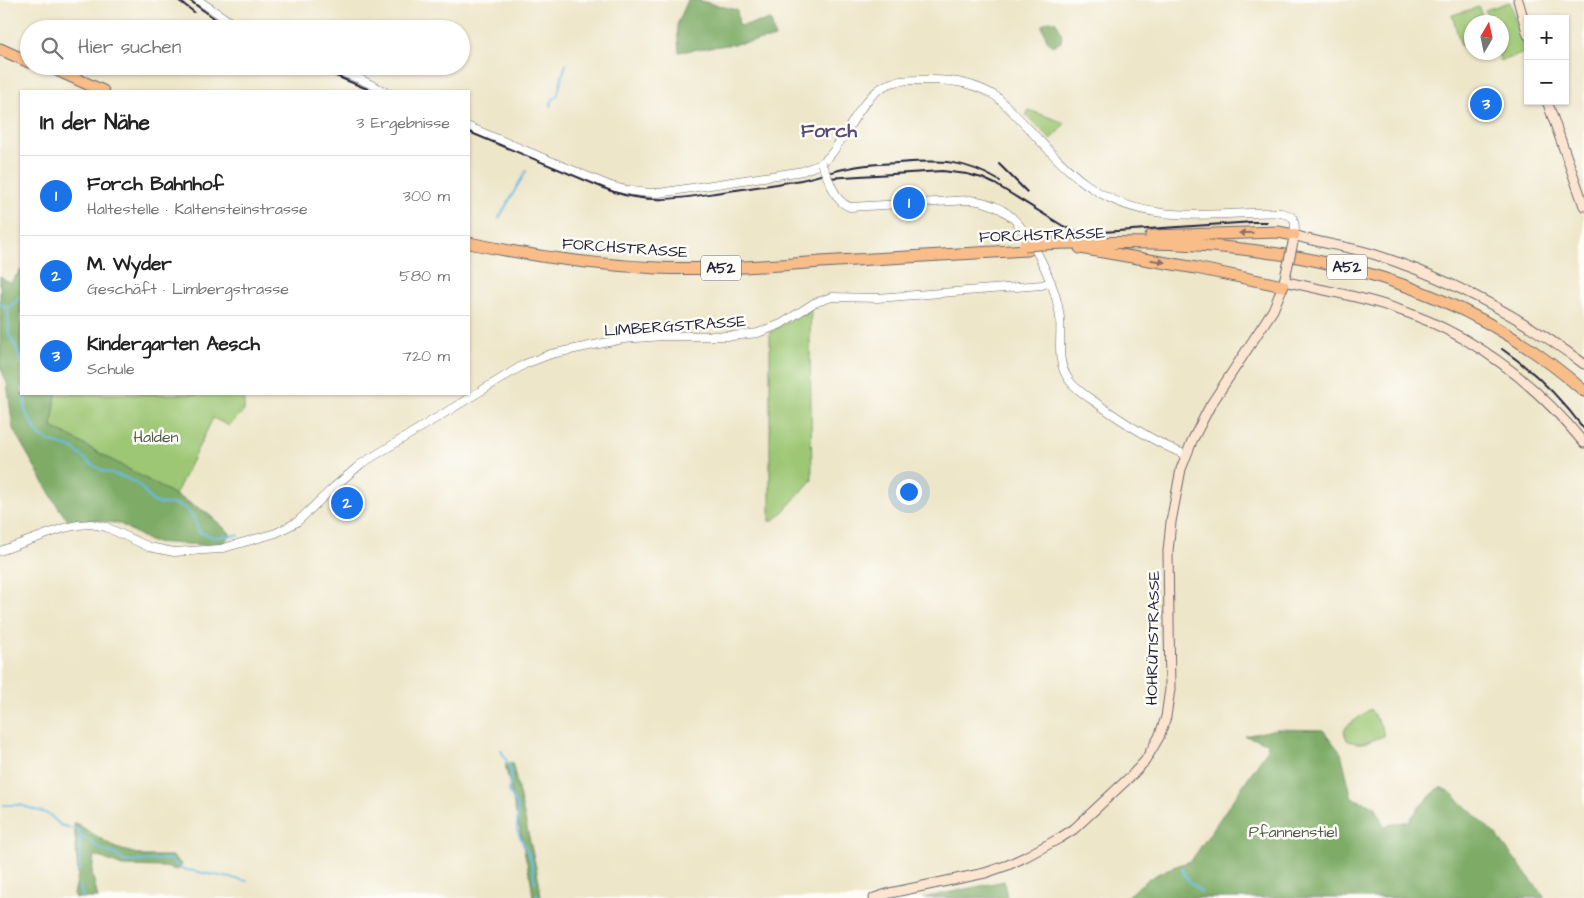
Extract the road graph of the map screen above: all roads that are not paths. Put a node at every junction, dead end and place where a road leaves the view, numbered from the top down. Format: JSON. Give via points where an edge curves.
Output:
{"nodes":[{"id":1,"x":198,"y":0,"type":"edge"},
{"id":2,"x":1518,"y":0,"type":"edge"},
{"id":3,"x":228,"y":20,"type":"edge"},
{"id":4,"x":1524,"y":21,"type":"edge"},
{"id":5,"x":0,"y":44,"type":"edge"},
{"id":6,"x":0,"y":49,"type":"edge"},
{"id":7,"x":20,"y":53,"type":"edge"},
{"id":8,"x":20,"y":58,"type":"edge"},
{"id":9,"x":57,"y":75,"type":"edge"},
{"id":10,"x":68,"y":75,"type":"edge"},
{"id":11,"x":349,"y":75,"type":"edge"},
{"id":12,"x":90,"y":90,"type":"edge"},
{"id":13,"x":101,"y":90,"type":"edge"},
{"id":14,"x":382,"y":90,"type":"edge"},
{"id":15,"x":1548,"y":105,"type":"edge"},
{"id":16,"x":470,"y":127,"type":"edge"},
{"id":17,"x":821,"y":163,"type":"junction"},
{"id":18,"x":1584,"y":206,"type":"edge"},
{"id":19,"x":470,"y":238,"type":"edge"},
{"id":20,"x":1293,"y":239,"type":"junction"},
{"id":21,"x":470,"y":243,"type":"edge"},
{"id":22,"x":1078,"y":245,"type":"junction"},
{"id":23,"x":1027,"y":247,"type":"junction"},
{"id":24,"x":1284,"y":280,"type":"junction"},
{"id":25,"x":1050,"y":282,"type":"junction"},
{"id":26,"x":1584,"y":364,"type":"edge"},
{"id":27,"x":1584,"y":391,"type":"edge"},
{"id":28,"x":1584,"y":397,"type":"edge"},
{"id":29,"x":1584,"y":443,"type":"edge"},
{"id":30,"x":1186,"y":455,"type":"junction"},
{"id":31,"x":0,"y":551,"type":"edge"},
{"id":32,"x":874,"y":898,"type":"edge"}],
"edges":[{"from":1,"to":3,"type":"street"},
{"from":2,"to":4,"type":"main road"},
{"from":5,"to":7,"type":"highway"},
{"from":6,"to":8,"type":"highway"},
{"from":9,"to":12,"type":"highway"},
{"from":10,"to":13,"type":"highway"},
{"from":11,"to":14,"type":"street"},
{"from":15,"to":18,"type":"main road"},
{"from":16,"to":17,"type":"street","via":[[608,185],[644,193],[803,171]]},
{"from":17,"to":20,"type":"street","via":[[832,154],[867,101],[887,84],[909,80],[965,82],[986,90],[996,98],[1074,176],[1100,194],[1127,205],[1182,215],[1287,214],[1294,222]]},
{"from":17,"to":25,"type":"street","bridge":true,"via":[[838,200],[850,207],[970,200],[993,205],[1010,215],[1024,230]]},
{"from":19,"to":23,"type":"highway","name":"FORCHSTRASSE","number":"A52","via":[[577,257],[683,263]]},
{"from":20,"to":22,"type":"highway","one_way":true,"via":[[1278,232],[1184,235]]},
{"from":20,"to":24,"type":"main road","name":"HOHRÜTISTRASSE","bridge":true},
{"from":20,"to":26,"type":"main road","via":[[1374,254],[1443,280],[1520,320]]},
{"from":21,"to":23,"type":"highway","name":"FORCHSTRASSE","number":"A52","via":[[579,262],[684,268],[760,266]]},
{"from":22,"to":23,"type":"highway","name":"FORCHSTRASSE","number":"A52","bridge":true},
{"from":22,"to":24,"type":"highway","one_way":true},
{"from":22,"to":27,"type":"highway","name":"FORCHSTRASSE","number":"A52","via":[[1186,244],[1245,249],[1312,259],[1372,274],[1432,295],[1488,322],[1539,355]]},
{"from":22,"to":28,"type":"highway","name":"FORCHSTRASSE","number":"A52","via":[[1243,253],[1325,266],[1378,280],[1431,299],[1486,326],[1546,365]]},
{"from":24,"to":29,"type":"main road","via":[[1391,306],[1458,335],[1524,379]]},
{"from":24,"to":30,"type":"main road","name":"HOHRÜTISTRASSE","via":[[1278,300],[1263,327],[1210,406]]},
{"from":25,"to":30,"type":"street","via":[[1057,298],[1060,319],[1060,360],[1070,381],[1140,433]]},
{"from":25,"to":31,"type":"street","name":"LIMBERGSTRASSE","via":[[877,298],[832,297],[814,303],[781,324],[758,332],[732,336],[623,339],[551,354],[525,364],[378,453],[340,482],[297,522],[276,533],[220,549],[174,552],[149,547],[92,524],[64,528]]},
{"from":30,"to":32,"type":"main road","name":"HOHRÜTISTRASSE","via":[[1176,493],[1168,551],[1170,689],[1166,717],[1145,761],[1074,829],[1008,865]]}]}
